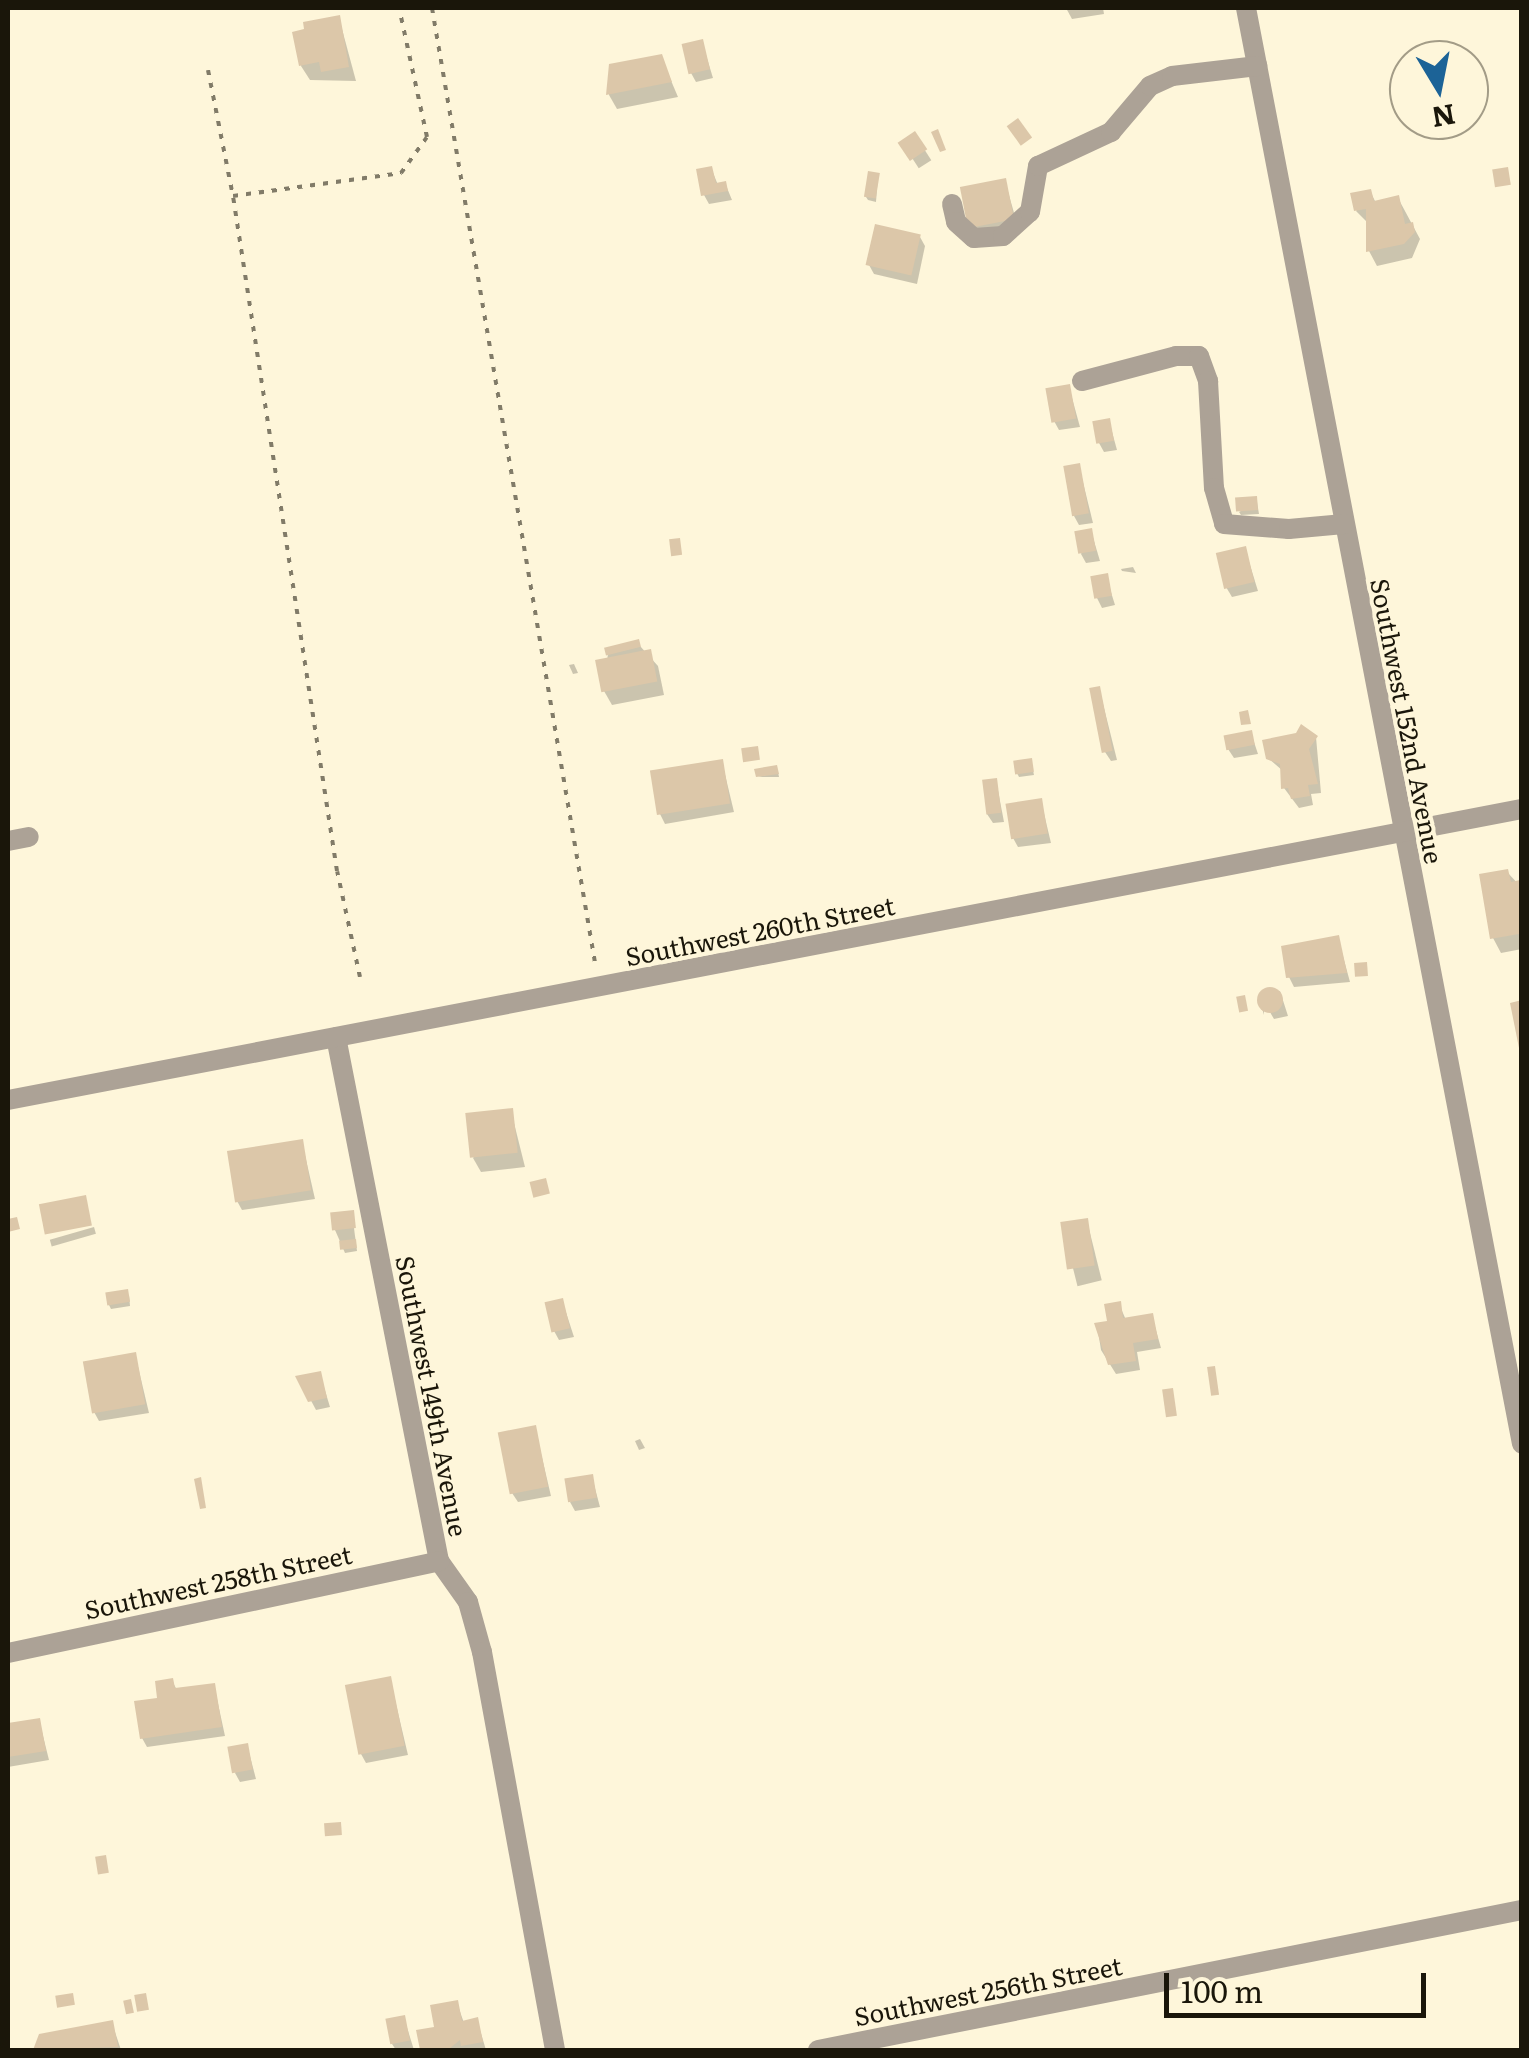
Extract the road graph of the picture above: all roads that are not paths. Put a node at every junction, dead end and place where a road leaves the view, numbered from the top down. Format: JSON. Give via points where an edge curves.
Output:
{"nodes":[{"id":1,"x":1246,"y":8,"type":"edge"},
{"id":2,"x":1257,"y":66,"type":"junction"},
{"id":3,"x":952,"y":204,"type":"dead end"},
{"id":4,"x":1082,"y":380,"type":"dead end"},
{"id":5,"x":1344,"y":524,"type":"junction"},
{"id":6,"x":1522,"y":809,"type":"edge"},
{"id":7,"x":1402,"y":832,"type":"junction"},
{"id":8,"x":336,"y":1036,"type":"junction"},
{"id":9,"x":8,"y":1100,"type":"edge"},
{"id":10,"x":1522,"y":1444,"type":"edge"},
{"id":11,"x":439,"y":1561,"type":"junction"},
{"id":12,"x":8,"y":1653,"type":"edge"},
{"id":13,"x":1522,"y":1910,"type":"edge"},
{"id":14,"x":555,"y":2050,"type":"edge"},
{"id":15,"x":818,"y":2050,"type":"edge"}],
"edges":[{"from":1,"to":2,"type":"street","name":"Southwest 152nd Avenue"},
{"from":2,"to":3,"type":"street","via":[[1172,76],[1150,86],[1110,132],[1038,166],[1030,212],[1003,236],[974,238],[956,222]]},
{"from":2,"to":5,"type":"street","name":"Southwest 152nd Avenue"},
{"from":4,"to":5,"type":"street","via":[[1199,356],[1208,381],[1214,488],[1224,524]]},
{"from":5,"to":7,"type":"street","name":"Southwest 152nd Avenue"},
{"from":6,"to":7,"type":"street","name":"Southwest 260th Street"},
{"from":7,"to":8,"type":"street","name":"Southwest 260th Street"},
{"from":7,"to":10,"type":"street","name":"Southwest 152nd Avenue"},
{"from":8,"to":9,"type":"street","name":"Southwest 260th Street"},
{"from":8,"to":11,"type":"street","name":"Southwest 149th Avenue"},
{"from":11,"to":12,"type":"street","name":"Southwest 258th Street"},
{"from":11,"to":14,"type":"street","name":"Southwest 149th Avenue","via":[[468,1602],[482,1652]]},
{"from":13,"to":15,"type":"street","name":"Southwest 256th Street"}]}
